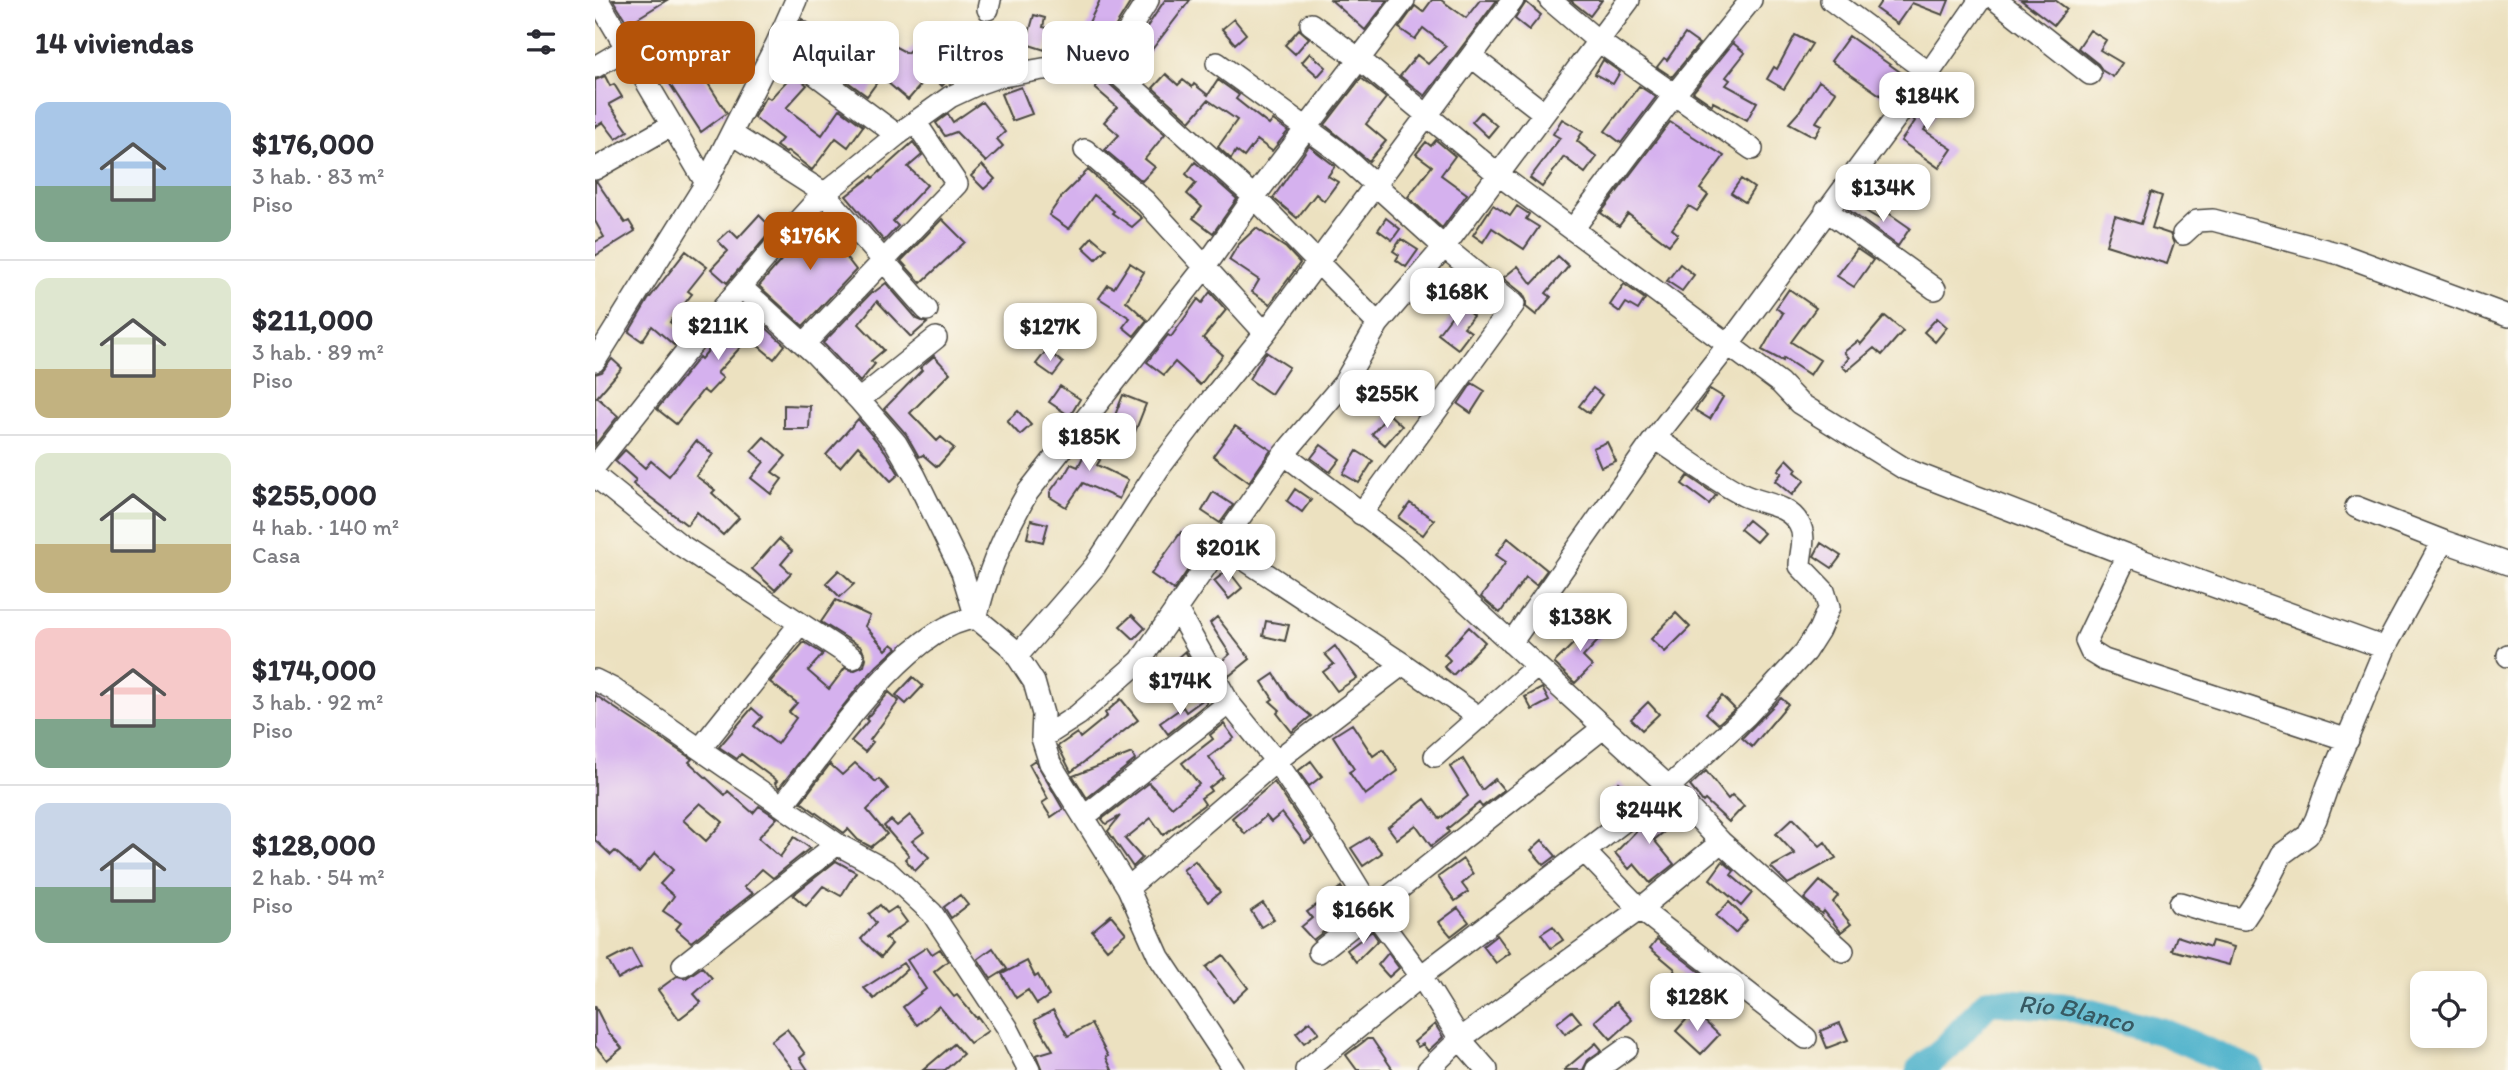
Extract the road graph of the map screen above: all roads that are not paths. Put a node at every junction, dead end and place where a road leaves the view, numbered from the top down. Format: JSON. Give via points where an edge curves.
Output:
{"nodes":[{"id":1,"x":598,"y":0,"type":"edge"},
{"id":2,"x":796,"y":0,"type":"edge"},
{"id":3,"x":1148,"y":0,"type":"edge"},
{"id":4,"x":1404,"y":0,"type":"edge"},
{"id":5,"x":1513,"y":0,"type":"edge"},
{"id":6,"x":1551,"y":0,"type":"edge"},
{"id":7,"x":1629,"y":0,"type":"edge"},
{"id":8,"x":1751,"y":0,"type":"edge"},
{"id":9,"x":1831,"y":0,"type":"edge"},
{"id":10,"x":1980,"y":0,"type":"edge"},
{"id":11,"x":1996,"y":0,"type":"edge"},
{"id":12,"x":1858,"y":8,"type":"edge"},
{"id":13,"x":787,"y":21,"type":"edge"},
{"id":14,"x":1135,"y":21,"type":"edge"},
{"id":15,"x":1311,"y":24,"type":"dead end"},
{"id":16,"x":616,"y":30,"type":"edge"},
{"id":17,"x":1598,"y":41,"type":"junction"},
{"id":18,"x":616,"y":55,"type":"edge"},
{"id":19,"x":1472,"y":57,"type":"junction"},
{"id":20,"x":1358,"y":58,"type":"junction"},
{"id":21,"x":769,"y":59,"type":"edge"},
{"id":22,"x":1217,"y":63,"type":"dead end"},
{"id":23,"x":595,"y":67,"type":"edge"},
{"id":24,"x":1042,"y":70,"type":"edge"},
{"id":25,"x":1929,"y":73,"type":"junction"},
{"id":26,"x":2090,"y":74,"type":"dead end"},
{"id":27,"x":648,"y":84,"type":"edge"},
{"id":28,"x":828,"y":84,"type":"edge"},
{"id":29,"x":1129,"y":84,"type":"edge"},
{"id":30,"x":1674,"y":95,"type":"junction"},
{"id":31,"x":1544,"y":113,"type":"junction"},
{"id":32,"x":1429,"y":117,"type":"junction"},
{"id":33,"x":916,"y":123,"type":"junction"},
{"id":34,"x":672,"y":125,"type":"junction"},
{"id":35,"x":1307,"y":127,"type":"junction"},
{"id":36,"x":732,"y":134,"type":"junction"},
{"id":37,"x":897,"y":135,"type":"junction"},
{"id":38,"x":1752,"y":149,"type":"dead end"},
{"id":39,"x":1084,"y":150,"type":"dead end"},
{"id":40,"x":595,"y":169,"type":"edge"},
{"id":41,"x":1499,"y":175,"type":"junction"},
{"id":42,"x":706,"y":183,"type":"junction"},
{"id":43,"x":1376,"y":186,"type":"junction"},
{"id":44,"x":824,"y":193,"type":"junction"},
{"id":45,"x":1254,"y":197,"type":"junction"},
{"id":46,"x":1826,"y":210,"type":"junction"},
{"id":47,"x":1573,"y":229,"type":"junction"},
{"id":48,"x":2183,"y":234,"type":"dead end"},
{"id":49,"x":1444,"y":247,"type":"junction"},
{"id":50,"x":883,"y":260,"type":"junction"},
{"id":51,"x":1319,"y":262,"type":"junction"},
{"id":52,"x":1205,"y":267,"type":"junction"},
{"id":53,"x":741,"y":287,"type":"junction"},
{"id":54,"x":1935,"y":289,"type":"dead end"},
{"id":55,"x":927,"y":310,"type":"dead end"},
{"id":56,"x":2508,"y":316,"type":"edge"},
{"id":57,"x":1378,"y":324,"type":"junction"},
{"id":58,"x":1265,"y":333,"type":"junction"},
{"id":59,"x":936,"y":338,"type":"dead end"},
{"id":60,"x":804,"y":344,"type":"junction"},
{"id":61,"x":1729,"y":344,"type":"junction"},
{"id":62,"x":595,"y":362,"type":"edge"},
{"id":63,"x":859,"y":400,"type":"junction"},
{"id":64,"x":1655,"y":438,"type":"junction"},
{"id":65,"x":1284,"y":454,"type":"junction"},
{"id":66,"x":595,"y":466,"type":"edge"},
{"id":67,"x":595,"y":475,"type":"edge"},
{"id":68,"x":2356,"y":507,"type":"dead end"},
{"id":69,"x":1361,"y":514,"type":"junction"},
{"id":70,"x":2443,"y":541,"type":"junction"},
{"id":71,"x":1221,"y":544,"type":"junction"},
{"id":72,"x":2127,"y":555,"type":"junction"},
{"id":73,"x":2508,"y":564,"type":"edge"},
{"id":74,"x":1176,"y":608,"type":"junction"},
{"id":75,"x":977,"y":618,"type":"junction"},
{"id":76,"x":799,"y":625,"type":"junction"},
{"id":77,"x":1511,"y":643,"type":"junction"},
{"id":78,"x":2385,"y":648,"type":"junction"},
{"id":79,"x":1017,"y":656,"type":"junction"},
{"id":80,"x":853,"y":658,"type":"dead end"},
{"id":81,"x":1403,"y":664,"type":"junction"},
{"id":82,"x":1536,"y":667,"type":"junction"},
{"id":83,"x":595,"y":680,"type":"edge"},
{"id":84,"x":1229,"y":703,"type":"junction"},
{"id":85,"x":1480,"y":718,"type":"junction"},
{"id":86,"x":1603,"y":728,"type":"junction"},
{"id":87,"x":1042,"y":738,"type":"junction"},
{"id":88,"x":2348,"y":740,"type":"junction"},
{"id":89,"x":700,"y":749,"type":"junction"},
{"id":90,"x":1435,"y":757,"type":"dead end"},
{"id":91,"x":1276,"y":761,"type":"junction"},
{"id":92,"x":1669,"y":787,"type":"junction"},
{"id":93,"x":782,"y":806,"type":"junction"},
{"id":94,"x":1084,"y":816,"type":"junction"},
{"id":95,"x":1721,"y":842,"type":"junction"},
{"id":96,"x":837,"y":845,"type":"junction"},
{"id":97,"x":1585,"y":852,"type":"junction"},
{"id":98,"x":1128,"y":888,"type":"junction"},
{"id":99,"x":2180,"y":903,"type":"dead end"},
{"id":100,"x":1640,"y":909,"type":"junction"},
{"id":101,"x":1371,"y":910,"type":"junction"},
{"id":102,"x":1319,"y":951,"type":"dead end"},
{"id":103,"x":1843,"y":951,"type":"dead end"},
{"id":104,"x":683,"y":965,"type":"dead end"},
{"id":105,"x":1421,"y":976,"type":"junction"},
{"id":106,"x":1806,"y":1038,"type":"dead end"},
{"id":107,"x":1460,"y":1039,"type":"junction"},
{"id":108,"x":1627,"y":1048,"type":"dead end"},
{"id":109,"x":1029,"y":1070,"type":"edge"},
{"id":110,"x":1234,"y":1070,"type":"edge"},
{"id":111,"x":1306,"y":1070,"type":"edge"},
{"id":112,"x":1428,"y":1070,"type":"edge"},
{"id":113,"x":1487,"y":1070,"type":"edge"},
{"id":114,"x":1596,"y":1070,"type":"edge"}],
"edges":[{"from":1,"to":16,"type":"street"},
{"from":2,"to":13,"type":"street"},
{"from":3,"to":14,"type":"street"},
{"from":4,"to":20,"type":"street"},
{"from":5,"to":19,"type":"street"},
{"from":6,"to":17,"type":"street"},
{"from":7,"to":17,"type":"street"},
{"from":8,"to":30,"type":"street"},
{"from":9,"to":12,"type":"street"},
{"from":10,"to":25,"type":"street"},
{"from":11,"to":26,"type":"street"},
{"from":12,"to":25,"type":"street"},
{"from":15,"to":20,"type":"street"},
{"from":17,"to":30,"type":"street"},
{"from":17,"to":31,"type":"street"},
{"from":18,"to":23,"type":"street"},
{"from":19,"to":31,"type":"street"},
{"from":19,"to":32,"type":"street"},
{"from":20,"to":32,"type":"street"},
{"from":20,"to":35,"type":"street"},
{"from":21,"to":36,"type":"street"},
{"from":22,"to":35,"type":"street"},
{"from":24,"to":33,"type":"street","via":[[997,77],[950,97]]},
{"from":25,"to":46,"type":"street"},
{"from":27,"to":34,"type":"street"},
{"from":28,"to":37,"type":"street"},
{"from":29,"to":45,"type":"street"},
{"from":30,"to":38,"type":"street"},
{"from":30,"to":47,"type":"street"},
{"from":31,"to":41,"type":"street"},
{"from":32,"to":41,"type":"street"},
{"from":32,"to":43,"type":"street"},
{"from":33,"to":37,"type":"street"},
{"from":33,"to":50,"type":"street","via":[[957,184]]},
{"from":34,"to":40,"type":"street"},
{"from":34,"to":42,"type":"street"},
{"from":35,"to":43,"type":"street"},
{"from":35,"to":45,"type":"street"},
{"from":36,"to":42,"type":"street"},
{"from":36,"to":44,"type":"street"},
{"from":37,"to":44,"type":"street"},
{"from":39,"to":52,"type":"street","via":[[1145,201]]},
{"from":41,"to":47,"type":"street"},
{"from":41,"to":49,"type":"street"},
{"from":42,"to":62,"type":"street"},
{"from":43,"to":49,"type":"street"},
{"from":43,"to":51,"type":"street"},
{"from":44,"to":50,"type":"street"},
{"from":44,"to":53,"type":"street"},
{"from":45,"to":51,"type":"street"},
{"from":45,"to":52,"type":"street"},
{"from":46,"to":54,"type":"street"},
{"from":46,"to":61,"type":"street"},
{"from":47,"to":61,"type":"street"},
{"from":48,"to":56,"type":"street","via":[[2197,221],[2213,220],[2340,254]]},
{"from":49,"to":57,"type":"street"},
{"from":49,"to":69,"type":"street","via":[[1514,304]]},
{"from":50,"to":55,"type":"street"},
{"from":50,"to":60,"type":"street"},
{"from":51,"to":57,"type":"street"},
{"from":51,"to":58,"type":"street"},
{"from":52,"to":58,"type":"street"},
{"from":52,"to":75,"type":"street","via":[[1028,492],[1009,523]]},
{"from":53,"to":60,"type":"street"},
{"from":53,"to":66,"type":"street"},
{"from":57,"to":65,"type":"street","via":[[1344,383]]},
{"from":58,"to":79,"type":"street","via":[[1159,468],[1095,566]]},
{"from":59,"to":63,"type":"street"},
{"from":60,"to":63,"type":"street"},
{"from":61,"to":64,"type":"street"},
{"from":61,"to":72,"type":"street","via":[[1799,403],[1905,469]]},
{"from":63,"to":75,"type":"street","via":[[896,443],[915,476],[963,572]]},
{"from":64,"to":77,"type":"street"},
{"from":64,"to":92,"type":"street","via":[[1743,495],[1787,510],[1804,536],[1800,566],[1824,592],[1829,607],[1805,652],[1747,715]]},
{"from":65,"to":69,"type":"street"},
{"from":65,"to":71,"type":"street"},
{"from":67,"to":76,"type":"street","via":[[679,544]]},
{"from":68,"to":70,"type":"street"},
{"from":69,"to":77,"type":"street","via":[[1409,549]]},
{"from":70,"to":73,"type":"street"},
{"from":70,"to":78,"type":"street"},
{"from":71,"to":74,"type":"street"},
{"from":71,"to":81,"type":"street"},
{"from":72,"to":78,"type":"street"},
{"from":72,"to":88,"type":"street","via":[[2086,641],[2091,652]]},
{"from":74,"to":84,"type":"street"},
{"from":74,"to":87,"type":"street","via":[[1140,661],[1078,715]]},
{"from":75,"to":79,"type":"street"},
{"from":75,"to":93,"type":"street","via":[[938,631],[903,659],[855,711]]},
{"from":76,"to":80,"type":"street"},
{"from":76,"to":89,"type":"street"},
{"from":77,"to":82,"type":"street"},
{"from":78,"to":88,"type":"street"},
{"from":79,"to":87,"type":"street","via":[[1034,681],[1043,715]]},
{"from":81,"to":85,"type":"street"},
{"from":81,"to":91,"type":"street"},
{"from":82,"to":85,"type":"street"},
{"from":82,"to":86,"type":"street"},
{"from":83,"to":89,"type":"street"},
{"from":84,"to":91,"type":"street"},
{"from":84,"to":94,"type":"street"},
{"from":85,"to":90,"type":"street"},
{"from":86,"to":92,"type":"street"},
{"from":86,"to":101,"type":"street"},
{"from":87,"to":94,"type":"street","via":[[1050,763]]},
{"from":88,"to":99,"type":"street","via":[[2308,835],[2282,854],[2244,919]]},
{"from":89,"to":93,"type":"street"},
{"from":91,"to":98,"type":"street"},
{"from":91,"to":101,"type":"street"},
{"from":92,"to":95,"type":"street"},
{"from":92,"to":97,"type":"street"},
{"from":93,"to":96,"type":"street"},
{"from":94,"to":98,"type":"street"},
{"from":95,"to":100,"type":"street"},
{"from":95,"to":103,"type":"street"},
{"from":96,"to":104,"type":"street"},
{"from":96,"to":109,"type":"street","via":[[887,871],[932,913],[1007,1027]]},
{"from":97,"to":100,"type":"street"},
{"from":97,"to":105,"type":"street"},
{"from":98,"to":110,"type":"street","via":[[1159,957]]},
{"from":100,"to":106,"type":"street"},
{"from":100,"to":107,"type":"street"},
{"from":101,"to":102,"type":"street"},
{"from":101,"to":105,"type":"street"},
{"from":105,"to":107,"type":"street"},
{"from":105,"to":111,"type":"street"},
{"from":107,"to":112,"type":"street"},
{"from":107,"to":113,"type":"street"},
{"from":108,"to":114,"type":"street"}]}
